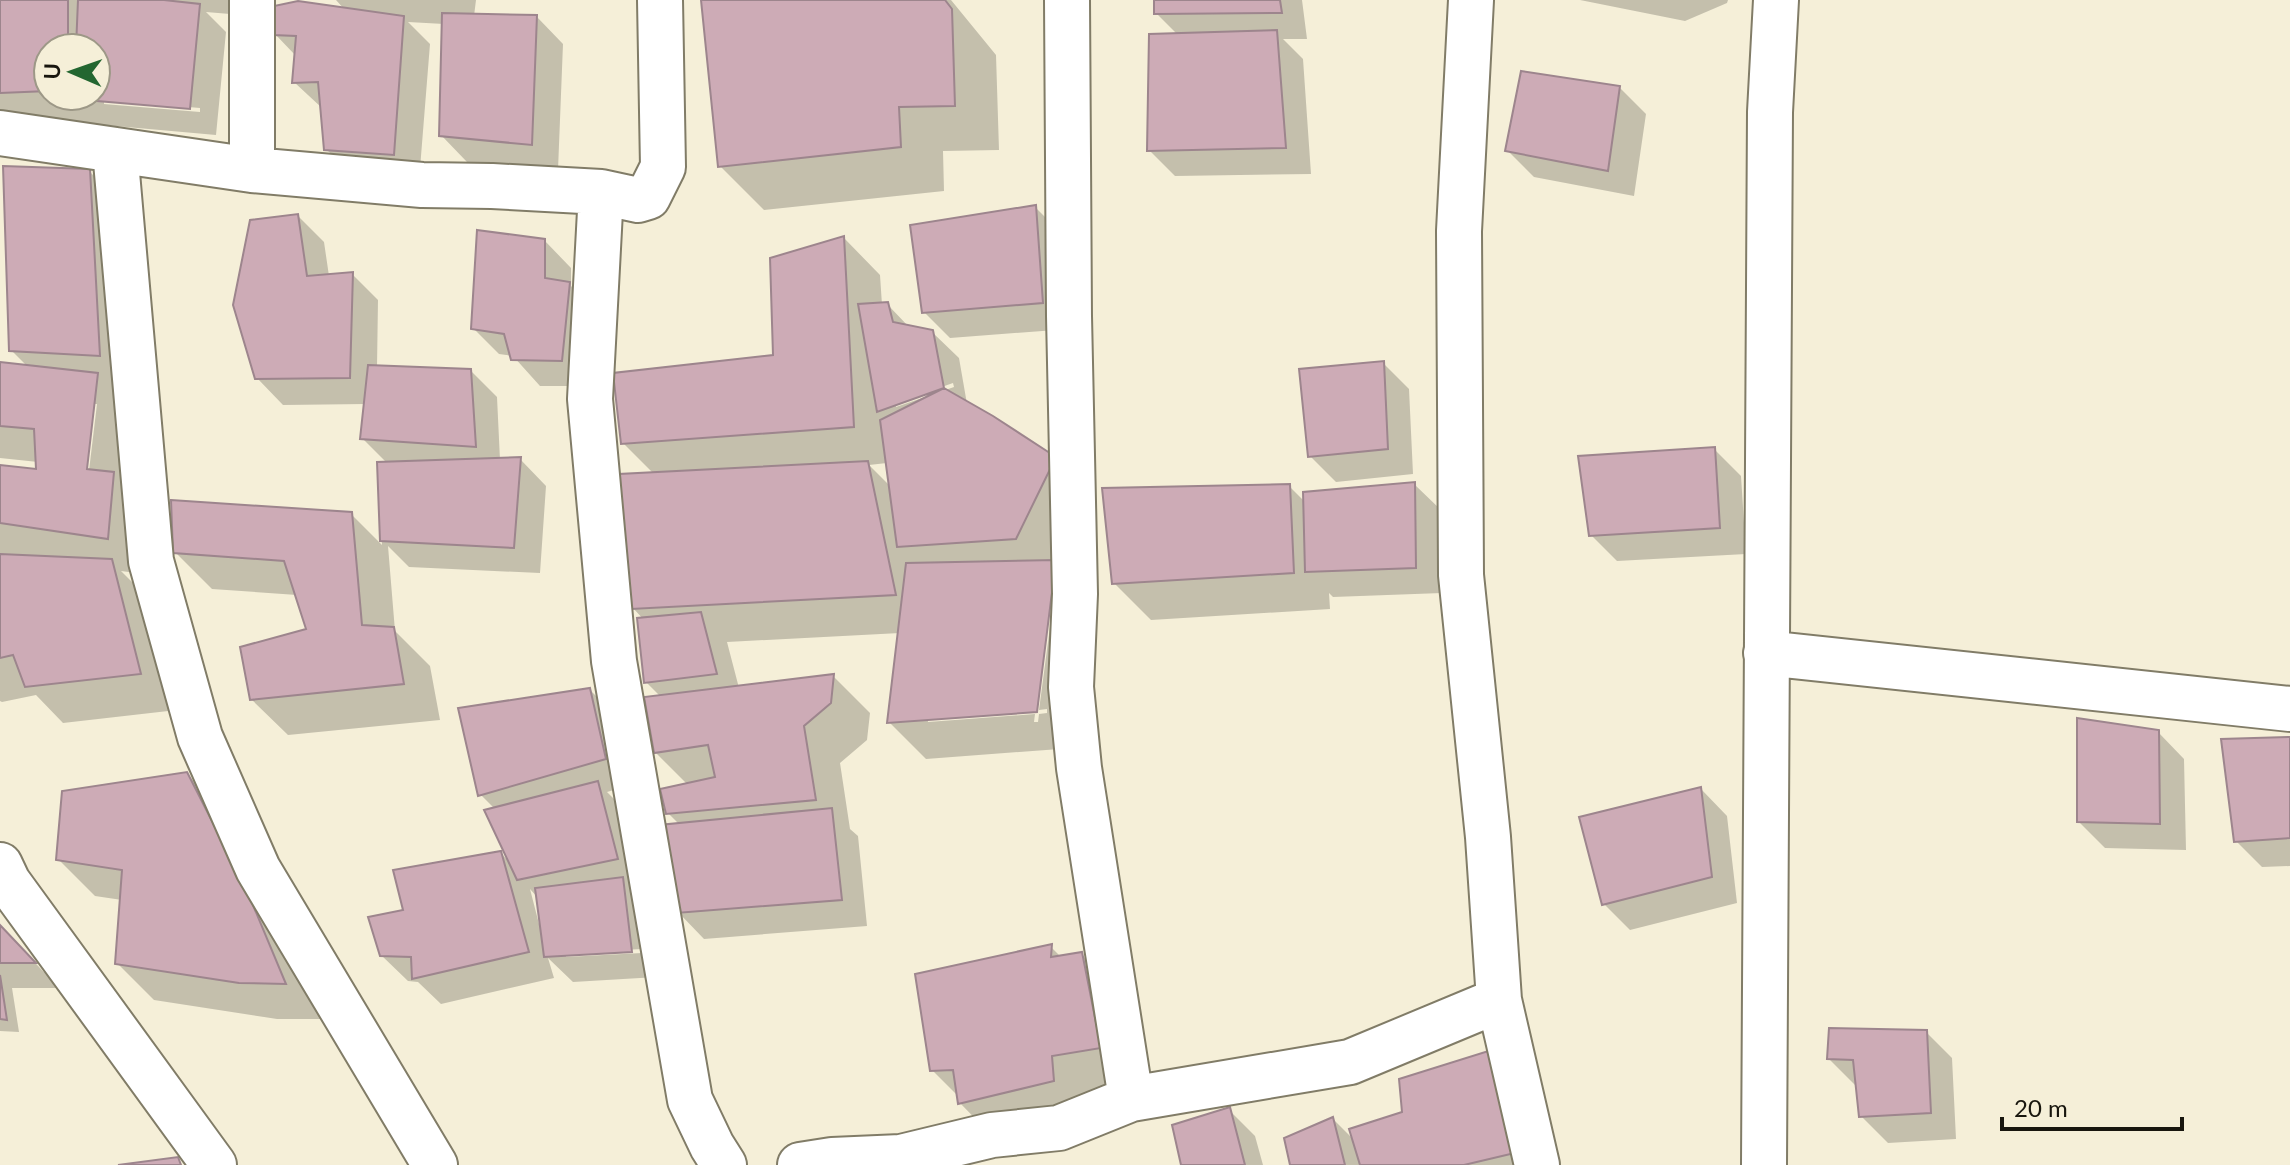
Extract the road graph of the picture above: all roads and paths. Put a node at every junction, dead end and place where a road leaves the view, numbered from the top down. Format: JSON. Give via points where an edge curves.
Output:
{"nodes":[{"id":1,"x":252,"y":0,"type":"edge"},
{"id":2,"x":660,"y":0,"type":"edge"},
{"id":3,"x":1067,"y":0,"type":"edge"},
{"id":4,"x":1471,"y":0,"type":"edge"},
{"id":5,"x":1776,"y":0,"type":"edge"},
{"id":6,"x":0,"y":133,"type":"edge"},
{"id":7,"x":115,"y":150,"type":"junction"},
{"id":8,"x":252,"y":170,"type":"junction"},
{"id":9,"x":601,"y":192,"type":"junction"},
{"id":10,"x":1766,"y":653,"type":"junction"},
{"id":11,"x":2290,"y":709,"type":"edge"},
{"id":12,"x":0,"y":865,"type":"edge"},
{"id":13,"x":1499,"y":1000,"type":"junction"},
{"id":14,"x":1131,"y":1099,"type":"junction"},
{"id":15,"x":214,"y":1165,"type":"edge"},
{"id":16,"x":435,"y":1165,"type":"edge"},
{"id":17,"x":724,"y":1165,"type":"edge"},
{"id":18,"x":800,"y":1165,"type":"edge"},
{"id":19,"x":1537,"y":1165,"type":"edge"},
{"id":20,"x":1764,"y":1165,"type":"edge"}],
"edges":[{"from":1,"to":8,"type":"street"},
{"from":2,"to":9,"type":"street","via":[[663,167],[648,197],[638,200]]},
{"from":3,"to":14,"type":"street","via":[[1075,594],[1071,687]]},
{"from":4,"to":13,"type":"street","via":[[1459,231],[1461,575]]},
{"from":5,"to":10,"type":"street","via":[[1770,112]]},
{"from":6,"to":7,"type":"street"},
{"from":7,"to":8,"type":"street"},
{"from":7,"to":16,"type":"street","via":[[151,561],[200,737],[258,869]]},
{"from":8,"to":9,"type":"street","via":[[422,185]]},
{"from":9,"to":17,"type":"street","via":[[590,399],[614,661],[690,1100]]},
{"from":10,"to":11,"type":"street"},
{"from":10,"to":20,"type":"street"},
{"from":12,"to":15,"type":"street"},
{"from":13,"to":14,"type":"street","via":[[1350,1062]]},
{"from":13,"to":19,"type":"street"},
{"from":14,"to":18,"type":"street","via":[[1059,1128],[992,1135],[901,1157]]}]}
